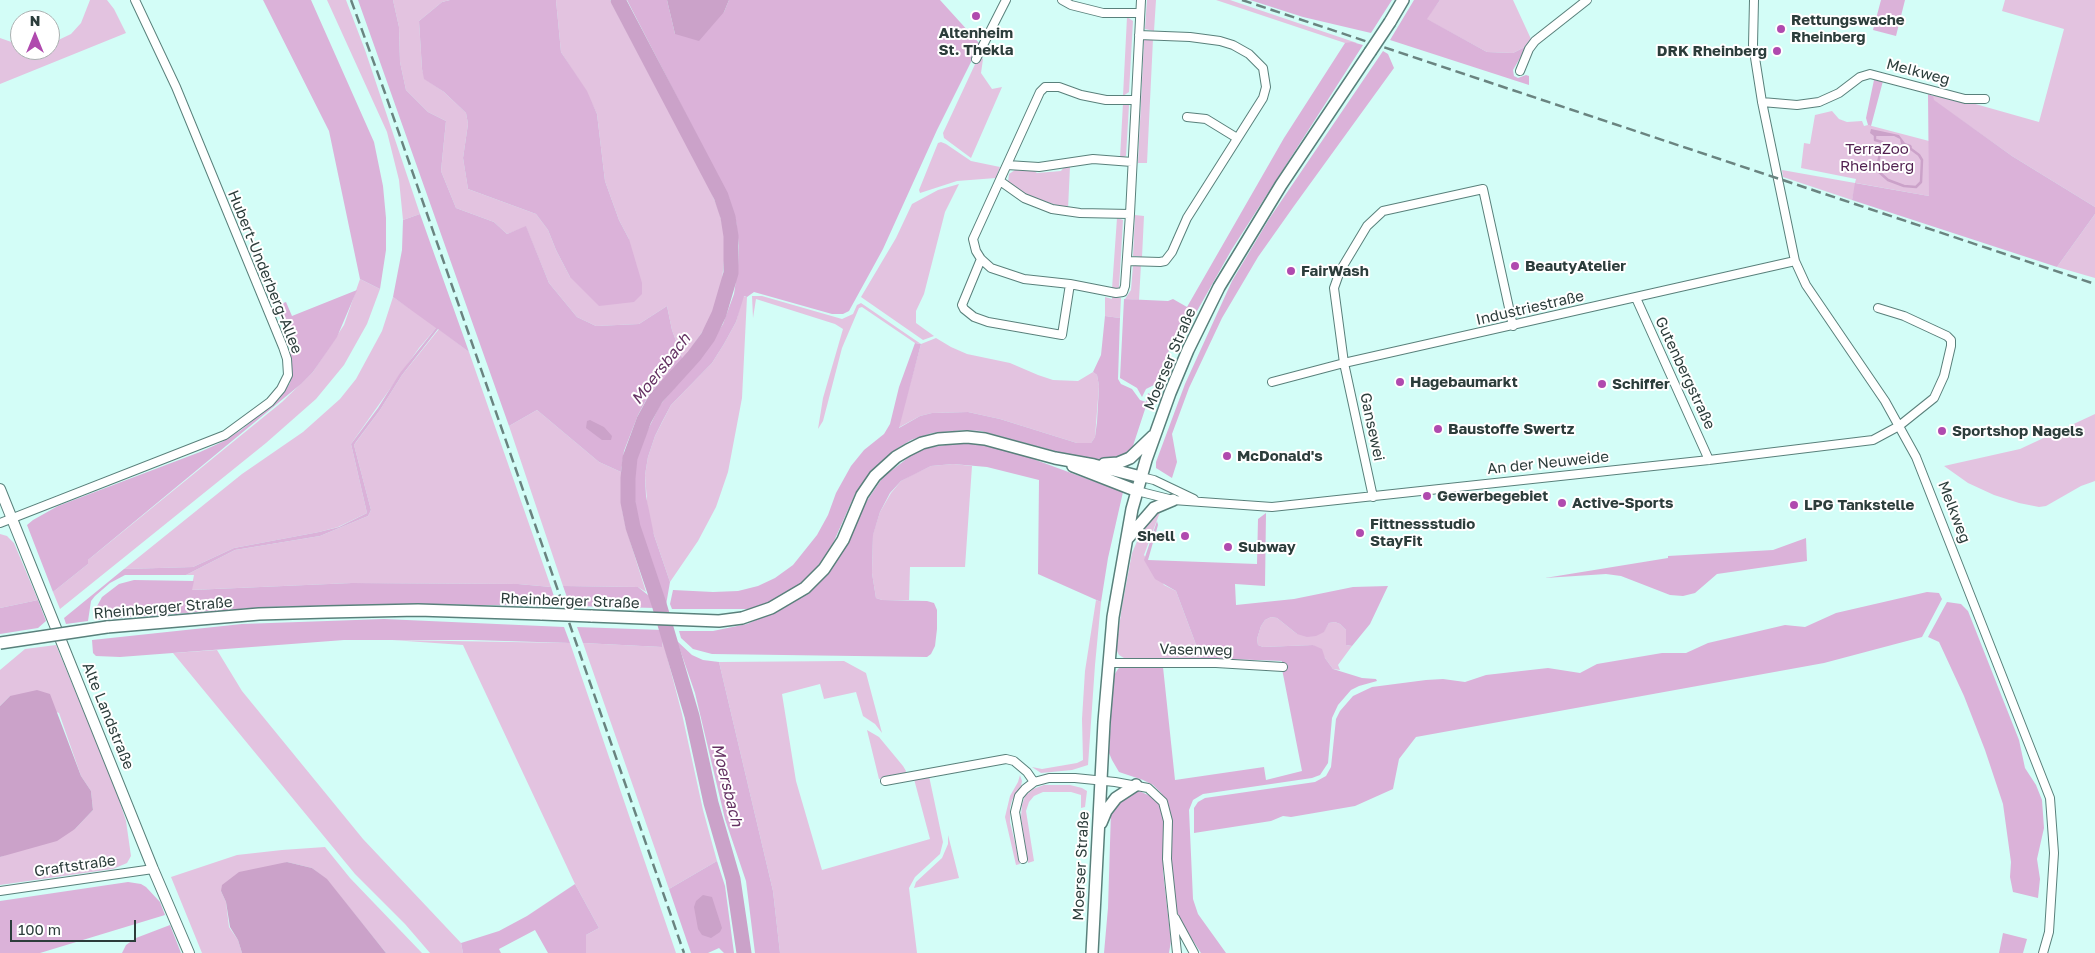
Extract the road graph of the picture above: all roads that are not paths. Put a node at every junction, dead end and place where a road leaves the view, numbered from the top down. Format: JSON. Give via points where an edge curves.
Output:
{"nodes":[{"id":1,"x":135,"y":0,"type":"edge"},
{"id":2,"x":1006,"y":0,"type":"edge"},
{"id":3,"x":1062,"y":0,"type":"edge"},
{"id":4,"x":1141,"y":0,"type":"edge"},
{"id":5,"x":1403,"y":0,"type":"edge"},
{"id":6,"x":1587,"y":0,"type":"edge"},
{"id":7,"x":1754,"y":0,"type":"edge"},
{"id":8,"x":1140,"y":13,"type":"junction"},
{"id":9,"x":1139,"y":35,"type":"junction"},
{"id":10,"x":976,"y":59,"type":"dead end"},
{"id":11,"x":1520,"y":71,"type":"dead end"},
{"id":12,"x":1985,"y":99,"type":"dead end"},
{"id":13,"x":1135,"y":100,"type":"junction"},
{"id":14,"x":1762,"y":102,"type":"junction"},
{"id":15,"x":1187,"y":117,"type":"dead end"},
{"id":16,"x":1237,"y":138,"type":"junction"},
{"id":17,"x":1132,"y":162,"type":"junction"},
{"id":18,"x":1007,"y":165,"type":"junction"},
{"id":19,"x":1000,"y":181,"type":"junction"},
{"id":20,"x":1130,"y":214,"type":"junction"},
{"id":21,"x":981,"y":259,"type":"junction"},
{"id":22,"x":1127,"y":261,"type":"junction"},
{"id":23,"x":1795,"y":261,"type":"junction"},
{"id":24,"x":1070,"y":284,"type":"junction"},
{"id":25,"x":1636,"y":298,"type":"junction"},
{"id":26,"x":1878,"y":308,"type":"dead end"},
{"id":27,"x":1513,"y":326,"type":"junction"},
{"id":28,"x":1344,"y":363,"type":"junction"},
{"id":29,"x":1272,"y":382,"type":"dead end"},
{"id":30,"x":1900,"y":426,"type":"junction"},
{"id":31,"x":1154,"y":434,"type":"junction"},
{"id":32,"x":1055,"y":458,"type":"junction"},
{"id":33,"x":1709,"y":460,"type":"junction"},
{"id":34,"x":1094,"y":465,"type":"junction"},
{"id":35,"x":1141,"y":477,"type":"junction"},
{"id":36,"x":0,"y":489,"type":"edge"},
{"id":37,"x":1137,"y":491,"type":"junction"},
{"id":38,"x":1373,"y":497,"type":"junction"},
{"id":39,"x":1174,"y":500,"type":"junction"},
{"id":40,"x":1195,"y":500,"type":"junction"},
{"id":41,"x":12,"y":518,"type":"junction"},
{"id":42,"x":0,"y":523,"type":"edge"},
{"id":43,"x":1127,"y":540,"type":"junction"},
{"id":44,"x":0,"y":643,"type":"edge"},
{"id":45,"x":1108,"y":663,"type":"junction"},
{"id":46,"x":1283,"y":667,"type":"dead end"},
{"id":47,"x":1100,"y":780,"type":"junction"},
{"id":48,"x":885,"y":781,"type":"dead end"},
{"id":49,"x":1034,"y":782,"type":"junction"},
{"id":50,"x":1136,"y":785,"type":"junction"},
{"id":51,"x":1098,"y":832,"type":"junction"},
{"id":52,"x":1023,"y":859,"type":"dead end"},
{"id":53,"x":153,"y":869,"type":"junction"},
{"id":54,"x":0,"y":891,"type":"edge"},
{"id":55,"x":1173,"y":914,"type":"junction"},
{"id":56,"x":189,"y":953,"type":"edge"},
{"id":57,"x":1092,"y":953,"type":"edge"},
{"id":58,"x":1177,"y":953,"type":"edge"},
{"id":59,"x":1194,"y":953,"type":"edge"},
{"id":60,"x":2043,"y":953,"type":"edge"}],
"edges":[{"from":1,"to":41,"type":"street","name":"Hubert-Underberg-Allee","via":[[176,87],[283,347],[288,375],[282,389],[270,402],[225,435]]},
{"from":2,"to":10,"type":"street"},
{"from":3,"to":8,"type":"street","via":[[1103,13]]},
{"from":4,"to":8,"type":"street"},
{"from":5,"to":31,"type":"main road","name":"Moerser Straße","bridge":true,"via":[[1281,185],[1219,287],[1188,350]]},
{"from":6,"to":11,"type":"street","via":[[1535,41]]},
{"from":7,"to":14,"type":"street","name":"Melkweg","via":[[1752,45]]},
{"from":8,"to":9,"type":"street"},
{"from":9,"to":13,"type":"street"},
{"from":9,"to":16,"type":"street","via":[[1220,41],[1234,45],[1258,62],[1266,77],[1263,98]]},
{"from":12,"to":14,"type":"street","name":"Melkweg","via":[[1965,99],[1870,74],[1819,102],[1797,105]]},
{"from":13,"to":17,"type":"street"},
{"from":13,"to":18,"type":"street","via":[[1106,100],[1059,87],[1045,87]]},
{"from":14,"to":23,"type":"street","name":"Melkweg"},
{"from":15,"to":16,"type":"street","via":[[1206,119]]},
{"from":16,"to":22,"type":"street","via":[[1187,218],[1165,261]]},
{"from":17,"to":18,"type":"street","via":[[1093,159],[1039,167]]},
{"from":17,"to":20,"type":"street"},
{"from":18,"to":19,"type":"street"},
{"from":19,"to":20,"type":"street","via":[[1024,198],[1052,209]]},
{"from":19,"to":21,"type":"street","via":[[973,239]]},
{"from":20,"to":22,"type":"street"},
{"from":21,"to":24,"type":"street","via":[[990,268],[1024,279]]},
{"from":21,"to":24,"type":"street","via":[[962,305],[974,317],[988,322],[1062,335]]},
{"from":22,"to":24,"type":"street","via":[[1123,292],[1116,294]]},
{"from":23,"to":25,"type":"street","name":"Industriestraße"},
{"from":23,"to":30,"type":"street","name":"Melkweg","via":[[1806,285]]},
{"from":25,"to":27,"type":"street","name":"Industriestraße"},
{"from":25,"to":33,"type":"street","name":"Gutenbergstraße"},
{"from":26,"to":30,"type":"street","name":"An der Neuweide","via":[[1904,316],[1951,340],[1944,376],[1934,398]]},
{"from":27,"to":28,"type":"street","name":"Industriestraße"},
{"from":27,"to":28,"type":"street","name":"Gansewei","via":[[1483,189],[1383,211],[1367,226],[1340,271],[1334,288]]},
{"from":28,"to":29,"type":"street","name":"Industriestraße"},
{"from":28,"to":38,"type":"street","name":"Gansewei"},
{"from":30,"to":33,"type":"street","name":"An der Neuweide","via":[[1873,440],[1852,444]]},
{"from":30,"to":60,"type":"street","name":"Melkweg","via":[[1925,476],[2050,798],[2054,853],[2049,932]]},
{"from":31,"to":34,"type":"main road","via":[[1130,458],[1118,463]]},
{"from":31,"to":35,"type":"main road","name":"Moerser Straße"},
{"from":32,"to":34,"type":"main road","name":"Rheinberger Straße"},
{"from":32,"to":37,"type":"main road","name":"Rheinberger Straße"},
{"from":32,"to":44,"type":"main road","name":"Rheinberger Straße","bridge":true,"via":[[985,439],[952,437],[922,443],[896,457],[875,476],[862,495],[833,556],[805,588],[771,608],[742,618],[719,621],[418,610],[259,614],[107,628]]},
{"from":33,"to":38,"type":"street","name":"An der Neuweide"},
{"from":34,"to":35,"type":"main road","name":"Rheinberger Straße"},
{"from":35,"to":37,"type":"main road","name":"Moerser Straße"},
{"from":35,"to":40,"type":"street","name":"An der Neuweide"},
{"from":36,"to":41,"type":"street","name":"Alte Landstraße"},
{"from":37,"to":39,"type":"street","name":"An der Neuweide"},
{"from":37,"to":43,"type":"main road","name":"Moerser Straße"},
{"from":38,"to":40,"type":"street","name":"An der Neuweide","via":[[1272,507]]},
{"from":39,"to":40,"type":"street","name":"An der Neuweide"},
{"from":39,"to":43,"type":"main road","via":[[1154,508]]},
{"from":41,"to":42,"type":"street","name":"Hubert-Underberg-Allee"},
{"from":41,"to":53,"type":"street","name":"Alte Landstraße"},
{"from":43,"to":45,"type":"main road","name":"Moerser Straße"},
{"from":45,"to":46,"type":"street","name":"Vasenweg"},
{"from":45,"to":47,"type":"main road","name":"Moerser Straße"},
{"from":47,"to":49,"type":"street","via":[[1061,777]]},
{"from":47,"to":50,"type":"street"},
{"from":47,"to":51,"type":"main road","name":"Moerser Straße"},
{"from":48,"to":49,"type":"street","via":[[1006,759],[1014,761]]},
{"from":49,"to":52,"type":"street","via":[[1019,796],[1015,812]]},
{"from":50,"to":51,"type":"main road","via":[[1116,798],[1106,811]]},
{"from":50,"to":55,"type":"street","via":[[1148,788],[1163,802],[1168,821],[1167,859]]},
{"from":51,"to":57,"type":"main road","name":"Moerser Straße"},
{"from":53,"to":54,"type":"street","name":"Graftstraße"},
{"from":53,"to":56,"type":"street","name":"Alte Landstraße"},
{"from":55,"to":58,"type":"street"},
{"from":55,"to":59,"type":"street"}]}
